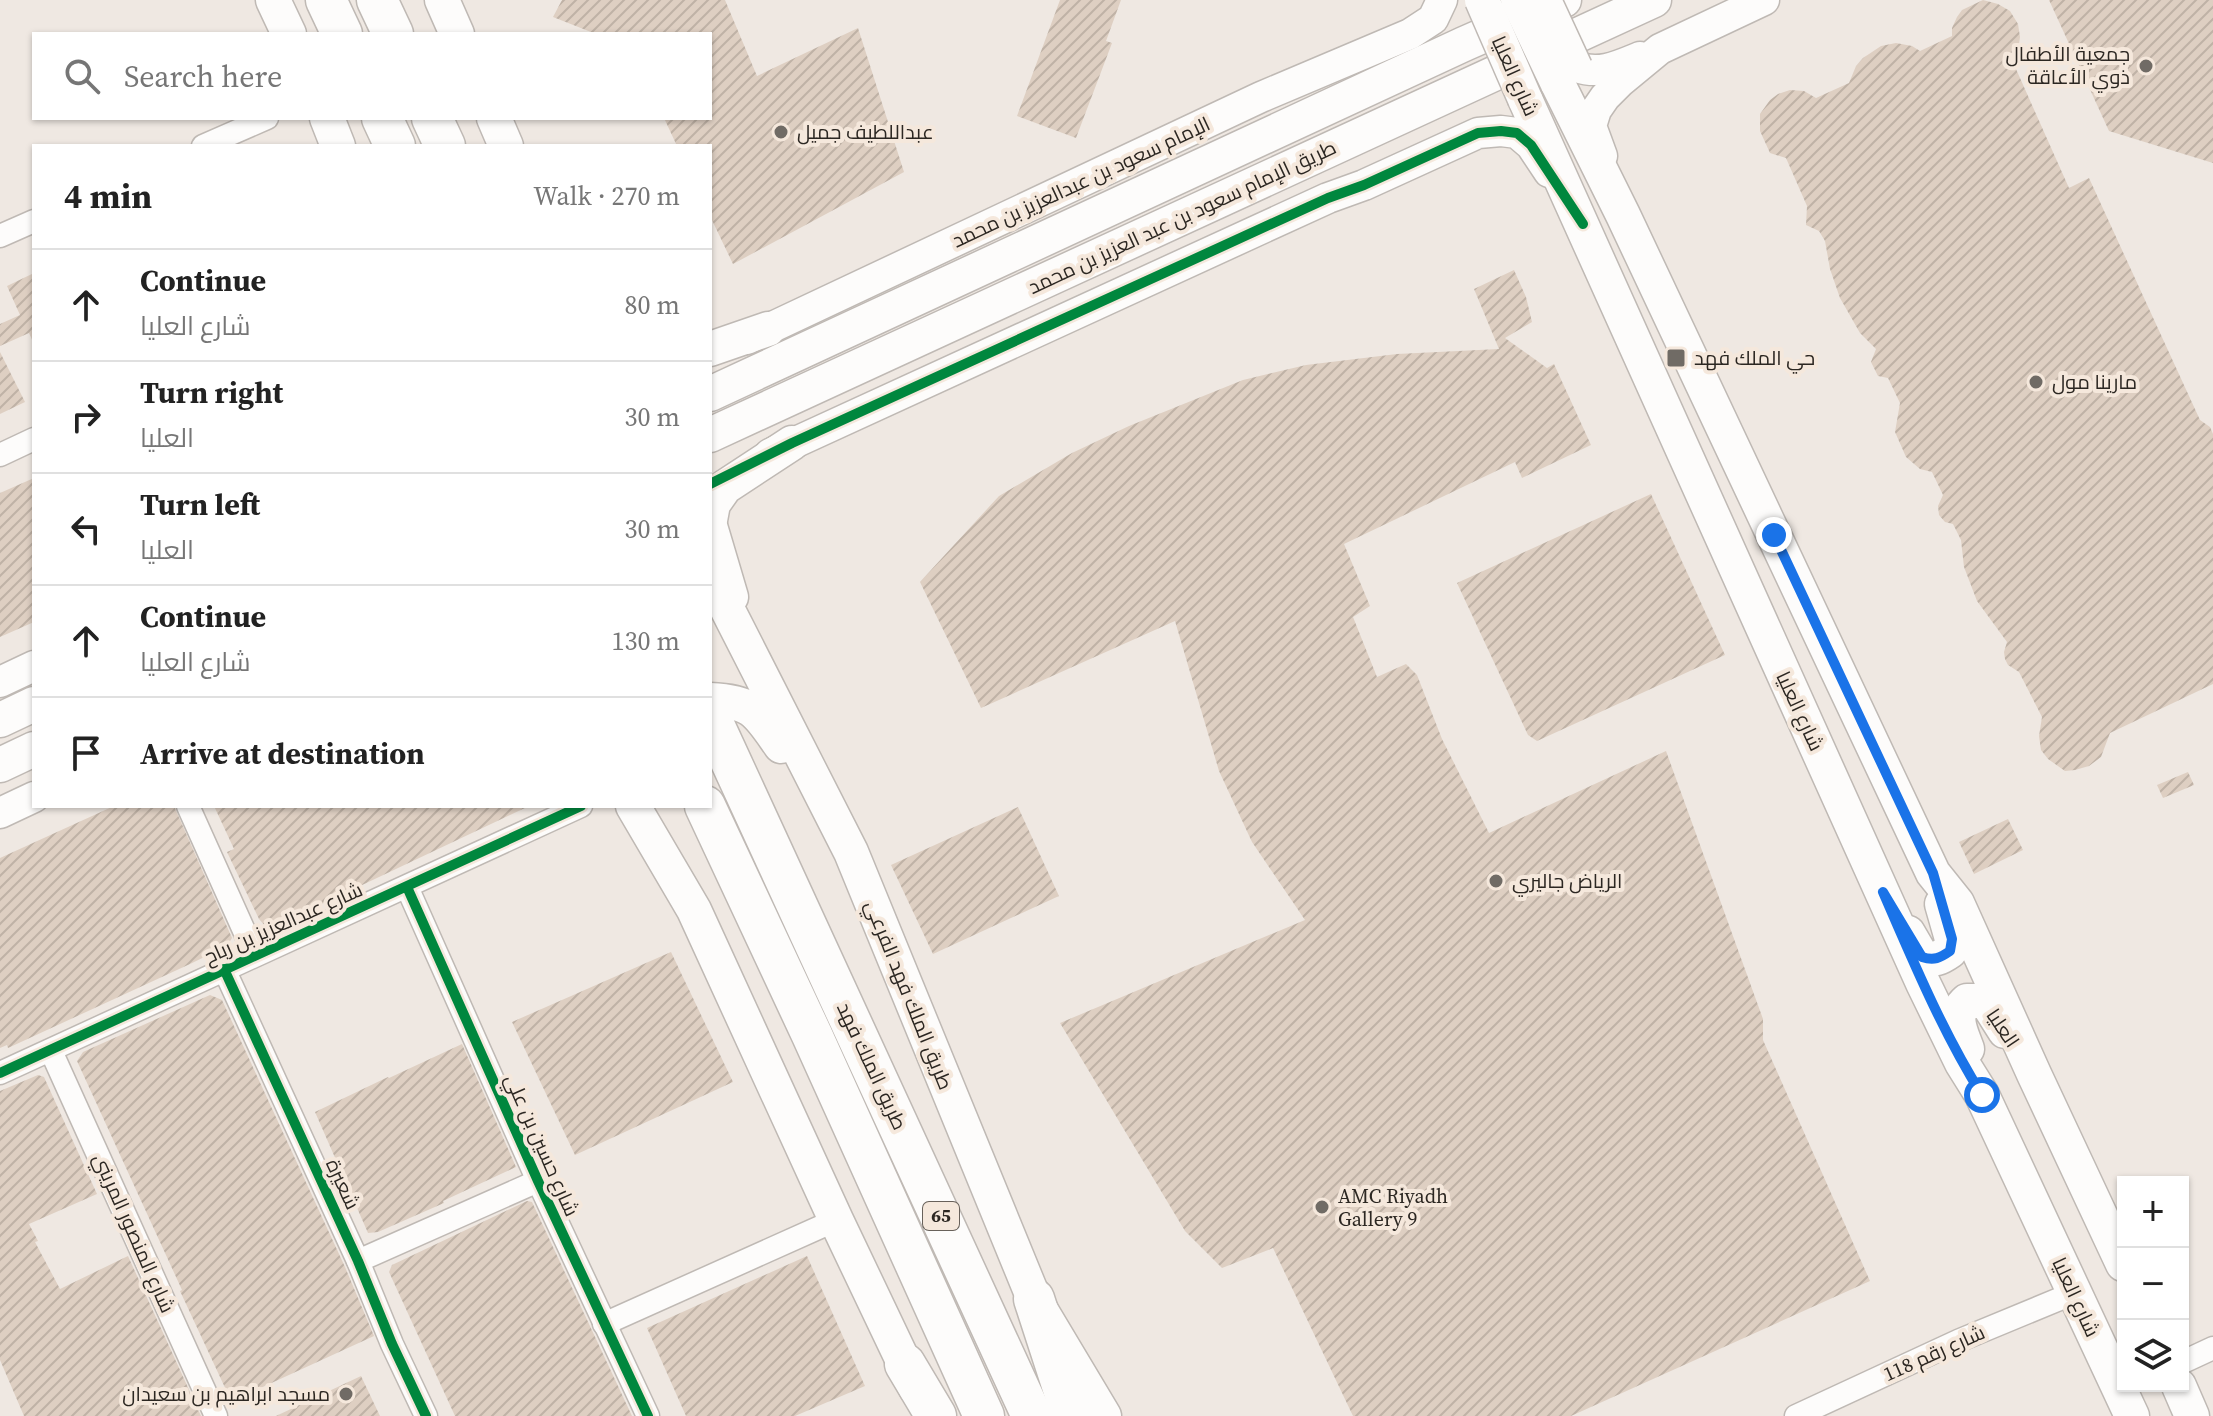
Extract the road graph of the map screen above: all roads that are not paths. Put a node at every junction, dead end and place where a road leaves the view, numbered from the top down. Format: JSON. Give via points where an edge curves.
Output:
{"nodes":[{"id":1,"x":273,"y":0,"type":"edge"},
{"id":2,"x":326,"y":0,"type":"edge"},
{"id":3,"x":377,"y":0,"type":"edge"},
{"id":4,"x":442,"y":0,"type":"edge"},
{"id":5,"x":1442,"y":0,"type":"edge"},
{"id":6,"x":1482,"y":0,"type":"edge"},
{"id":7,"x":1518,"y":0,"type":"edge"},
{"id":8,"x":1546,"y":0,"type":"edge"},
{"id":9,"x":1564,"y":0,"type":"edge"},
{"id":10,"x":1654,"y":0,"type":"edge"},
{"id":11,"x":1764,"y":0,"type":"edge"},
{"id":12,"x":288,"y":32,"type":"edge"},
{"id":13,"x":341,"y":32,"type":"edge"},
{"id":14,"x":392,"y":32,"type":"edge"},
{"id":15,"x":456,"y":32,"type":"edge"},
{"id":16,"x":1660,"y":49,"type":"junction"},
{"id":17,"x":1567,"y":75,"type":"junction"},
{"id":18,"x":262,"y":120,"type":"edge"},
{"id":19,"x":328,"y":120,"type":"edge"},
{"id":20,"x":383,"y":120,"type":"edge"},
{"id":21,"x":433,"y":120,"type":"edge"},
{"id":22,"x":495,"y":120,"type":"edge"},
{"id":23,"x":208,"y":144,"type":"edge"},
{"id":24,"x":337,"y":144,"type":"edge"},
{"id":25,"x":394,"y":144,"type":"edge"},
{"id":26,"x":444,"y":144,"type":"edge"},
{"id":27,"x":505,"y":144,"type":"edge"},
{"id":28,"x":1623,"y":215,"type":"junction"},
{"id":29,"x":32,"y":222,"type":"edge"},
{"id":30,"x":1583,"y":224,"type":"junction"},
{"id":31,"x":0,"y":236,"type":"edge"},
{"id":32,"x":768,"y":329,"type":"junction"},
{"id":33,"x":712,"y":348,"type":"edge"},
{"id":34,"x":712,"y":356,"type":"edge"},
{"id":35,"x":712,"y":393,"type":"edge"},
{"id":36,"x":712,"y":434,"type":"edge"},
{"id":37,"x":32,"y":440,"type":"edge"},
{"id":38,"x":792,"y":443,"type":"junction"},
{"id":39,"x":0,"y":455,"type":"edge"},
{"id":40,"x":712,"y":483,"type":"edge"},
{"id":41,"x":712,"y":510,"type":"edge"},
{"id":42,"x":712,"y":530,"type":"edge"},
{"id":43,"x":712,"y":579,"type":"edge"},
{"id":44,"x":745,"y":644,"type":"junction"},
{"id":45,"x":32,"y":667,"type":"edge"},
{"id":46,"x":0,"y":682,"type":"edge"},
{"id":47,"x":712,"y":700,"type":"edge"},
{"id":48,"x":32,"y":705,"type":"edge"},
{"id":49,"x":0,"y":720,"type":"edge"},
{"id":50,"x":712,"y":720,"type":"edge"},
{"id":51,"x":32,"y":750,"type":"edge"},
{"id":52,"x":0,"y":765,"type":"edge"},
{"id":53,"x":32,"y":798,"type":"edge"},
{"id":54,"x":189,"y":808,"type":"edge"},
{"id":55,"x":577,"y":808,"type":"edge"},
{"id":56,"x":634,"y":808,"type":"edge"},
{"id":57,"x":663,"y":808,"type":"edge"},
{"id":58,"x":706,"y":808,"type":"edge"},
{"id":59,"x":0,"y":813,"type":"edge"},
{"id":60,"x":843,"y":835,"type":"junction"},
{"id":61,"x":1933,"y":873,"type":"junction"},
{"id":62,"x":407,"y":887,"type":"junction"},
{"id":63,"x":1883,"y":892,"type":"junction"},
{"id":64,"x":694,"y":910,"type":"junction"},
{"id":65,"x":255,"y":955,"type":"junction"},
{"id":66,"x":224,"y":969,"type":"junction"},
{"id":67,"x":51,"y":1051,"type":"junction"},
{"id":68,"x":0,"y":1073,"type":"edge"},
{"id":69,"x":2034,"y":1074,"type":"junction"},
{"id":70,"x":1982,"y":1095,"type":"junction"},
{"id":71,"x":538,"y":1181,"type":"junction"},
{"id":72,"x":836,"y":1220,"type":"junction"},
{"id":73,"x":2117,"y":1251,"type":"edge"},
{"id":74,"x":358,"y":1261,"type":"junction"},
{"id":75,"x":2074,"y":1293,"type":"junction"},
{"id":76,"x":1034,"y":1299,"type":"junction"},
{"id":77,"x":604,"y":1324,"type":"junction"},
{"id":78,"x":2213,"y":1348,"type":"edge"},
{"id":79,"x":2189,"y":1359,"type":"edge"},
{"id":80,"x":905,"y":1364,"type":"junction"},
{"id":81,"x":2182,"y":1392,"type":"edge"},
{"id":82,"x":216,"y":1416,"type":"edge"},
{"id":83,"x":426,"y":1416,"type":"edge"},
{"id":84,"x":648,"y":1416,"type":"edge"},
{"id":85,"x":929,"y":1416,"type":"edge"},
{"id":86,"x":936,"y":1416,"type":"edge"},
{"id":87,"x":984,"y":1416,"type":"edge"},
{"id":88,"x":1032,"y":1416,"type":"edge"},
{"id":89,"x":1072,"y":1416,"type":"edge"},
{"id":90,"x":1104,"y":1416,"type":"edge"},
{"id":91,"x":1796,"y":1416,"type":"edge"},
{"id":92,"x":2132,"y":1416,"type":"edge"},
{"id":93,"x":2192,"y":1416,"type":"edge"}],
"edges":[{"from":1,"to":12,"type":"main road"},
{"from":2,"to":13,"type":"highway"},
{"from":3,"to":14,"type":"highway"},
{"from":4,"to":15,"type":"main road"},
{"from":5,"to":32,"type":"street","name":"الإمام سعود بن عبدالعزيز بن محمد","via":[[1433,19],[1410,34],[1261,97]]},
{"from":6,"to":30,"type":"main road","name":"شارع العليا","bridge":true},
{"from":7,"to":17,"type":"main road","name":"شارع العليا","bridge":true},
{"from":8,"to":17,"type":"street","bridge":true},
{"from":9,"to":35,"type":"main road","name":"طريق الإمام سعود بن عبد العزيز بن محمد"},
{"from":10,"to":36,"type":"main road","name":"طريق الإمام سعود بن عبد العزيز بن محمد"},
{"from":11,"to":16,"type":"street"},
{"from":16,"to":17,"type":"street","via":[[1610,68]]},
{"from":16,"to":28,"type":"street","via":[[1605,97],[1591,126]]},
{"from":17,"to":28,"type":"main road","name":"شارع العليا"},
{"from":18,"to":23,"type":"street"},
{"from":19,"to":24,"type":"main road"},
{"from":20,"to":25,"type":"highway"},
{"from":21,"to":26,"type":"highway"},
{"from":22,"to":27,"type":"main road"},
{"from":28,"to":61,"type":"main road","name":"شارع العليا"},
{"from":29,"to":31,"type":"street"},
{"from":30,"to":38,"type":"street","via":[[1531,145],[1517,133],[1478,133]]},
{"from":30,"to":63,"type":"main road","name":"شارع العليا"},
{"from":32,"to":33,"type":"main road"},
{"from":32,"to":34,"type":"street","name":"الإمام سعود بن عبدالعزيز بن محمد"},
{"from":37,"to":39,"type":"street"},
{"from":38,"to":40,"type":"street"},
{"from":38,"to":41,"type":"main road","via":[[725,487]]},
{"from":42,"to":44,"type":"main road"},
{"from":43,"to":44,"type":"main road","name":"طريق الملك فهد الفرعي"},
{"from":44,"to":60,"type":"main road","name":"طريق الملك فهد الفرعي"},
{"from":45,"to":46,"type":"street"},
{"from":47,"to":60,"type":"main road","via":[[738,702],[758,713]]},
{"from":48,"to":49,"type":"main road"},
{"from":50,"to":88,"type":"highway","name":"طريق الملك فهد","number":"65"},
{"from":51,"to":52,"type":"main road"},
{"from":53,"to":59,"type":"street"},
{"from":54,"to":65,"type":"street"},
{"from":55,"to":62,"type":"street","name":"شارع عبدالعزيز بن رباح"},
{"from":56,"to":64,"type":"main road"},
{"from":57,"to":64,"type":"main road"},
{"from":58,"to":87,"type":"highway","name":"طريق الملك فهد","number":"65"},
{"from":60,"to":76,"type":"main road","name":"طريق الملك فهد الفرعي"},
{"from":61,"to":63,"type":"main road","via":[[1952,939],[1950,951],[1941,958],[1922,957]]},
{"from":61,"to":69,"type":"main road","name":"شارع العليا","via":[[1957,903]]},
{"from":62,"to":65,"type":"street","name":"شارع عبدالعزيز بن رباح"},
{"from":62,"to":71,"type":"street","name":"شارع حسين بن علي"},
{"from":63,"to":70,"type":"main road","name":"شارع العليا","via":[[1949,1037]]},
{"from":64,"to":72,"type":"main road"},
{"from":65,"to":66,"type":"street","name":"شارع عبدالعزيز بن رباح"},
{"from":66,"to":67,"type":"street","name":"شارع عبدالعزيز بن رباح"},
{"from":66,"to":74,"type":"street","name":"شعيرة"},
{"from":67,"to":68,"type":"street","name":"شارع عبدالعزيز بن رباح"},
{"from":67,"to":82,"type":"street","name":"شارع المنصور المريني"},
{"from":69,"to":70,"type":"main road","name":"العليا","via":[[1986,1001],[1967,1001],[1957,1020]]},
{"from":69,"to":73,"type":"main road","name":"شارع العليا"},
{"from":70,"to":75,"type":"main road","name":"شارع العليا"},
{"from":71,"to":74,"type":"street"},
{"from":71,"to":77,"type":"street","name":"شارع حسين بن علي"},
{"from":72,"to":77,"type":"street"},
{"from":72,"to":80,"type":"main road"},
{"from":74,"to":83,"type":"street","name":"شعيرة"},
{"from":75,"to":91,"type":"street","name":"شارع رقم 118"},
{"from":75,"to":92,"type":"main road","name":"شارع العليا"},
{"from":76,"to":89,"type":"highway"},
{"from":76,"to":90,"type":"main road","name":"طريق الملك فهد الفرعي"},
{"from":77,"to":84,"type":"street","name":"شارع حسين بن علي"},
{"from":78,"to":79,"type":"street"},
{"from":80,"to":85,"type":"main road"},
{"from":80,"to":86,"type":"highway"},
{"from":81,"to":93,"type":"main road"}]}
